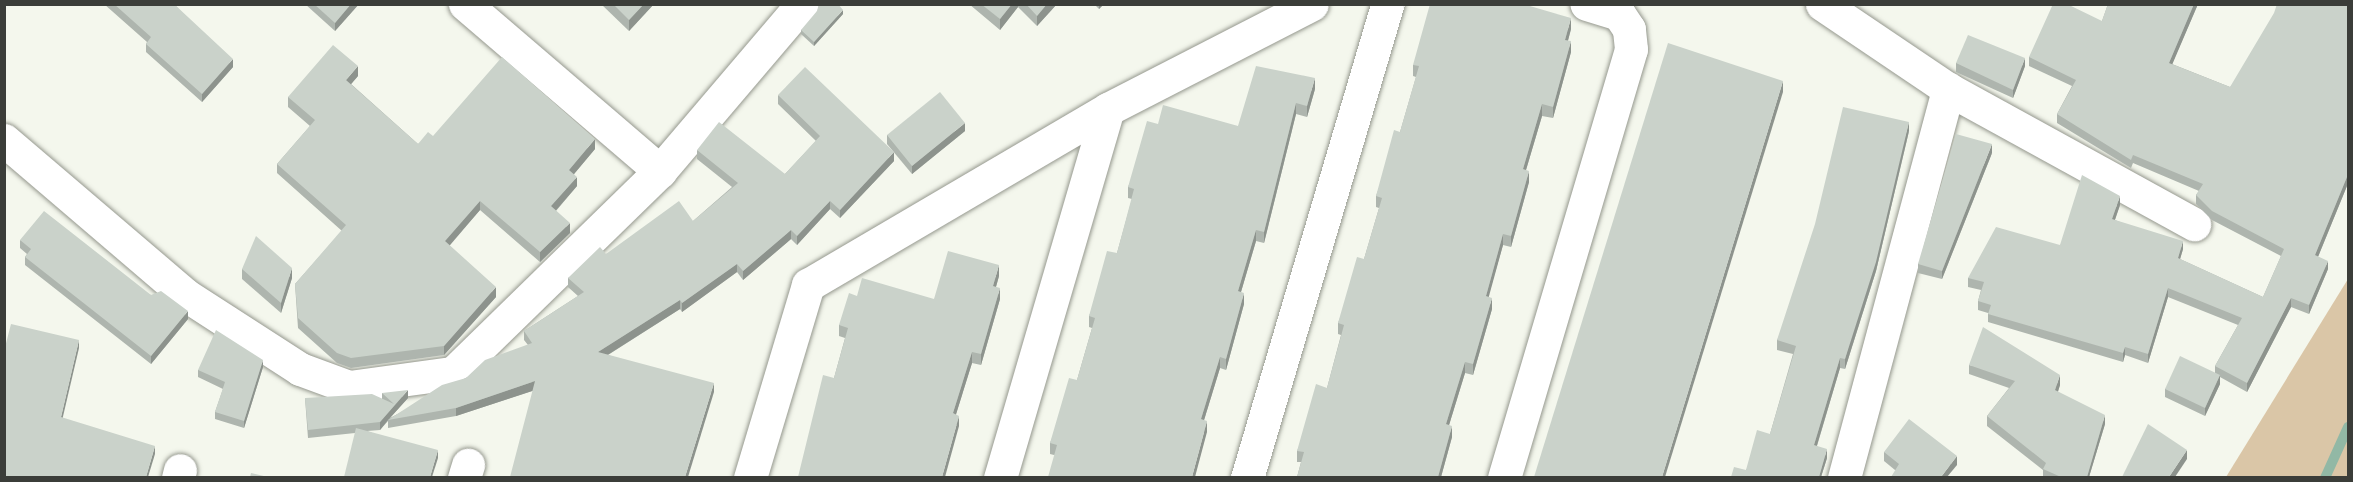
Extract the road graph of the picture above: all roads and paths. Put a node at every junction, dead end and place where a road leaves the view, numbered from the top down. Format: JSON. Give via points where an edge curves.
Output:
{"nodes":[{"id":1,"x":465,"y":4,"type":"edge"},
{"id":2,"x":802,"y":4,"type":"edge"},
{"id":3,"x":1312,"y":4,"type":"edge"},
{"id":4,"x":1387,"y":4,"type":"edge"},
{"id":5,"x":1586,"y":4,"type":"edge"},
{"id":6,"x":1822,"y":4,"type":"edge"},
{"id":7,"x":1948,"y":89,"type":"junction"},
{"id":8,"x":1108,"y":110,"type":"junction"},
{"id":9,"x":4,"y":140,"type":"edge"},
{"id":10,"x":660,"y":171,"type":"junction"},
{"id":11,"x":2194,"y":224,"type":"dead end"},
{"id":12,"x":750,"y":477,"type":"edge"},
{"id":13,"x":1000,"y":477,"type":"edge"},
{"id":14,"x":1247,"y":477,"type":"edge"},
{"id":15,"x":1504,"y":477,"type":"edge"},
{"id":16,"x":1844,"y":477,"type":"edge"}],
"edges":[{"from":1,"to":10,"type":"street"},
{"from":2,"to":10,"type":"street"},
{"from":3,"to":8,"type":"street"},
{"from":4,"to":14,"type":"street"},
{"from":5,"to":15,"type":"street","via":[[1619,14],[1629,29],[1631,49]]},
{"from":6,"to":7,"type":"street"},
{"from":7,"to":11,"type":"street"},
{"from":7,"to":16,"type":"street"},
{"from":8,"to":12,"type":"street","via":[[808,285]]},
{"from":8,"to":13,"type":"street"},
{"from":9,"to":10,"type":"street","via":[[184,294],[300,369],[349,387],[453,373]]}]}
